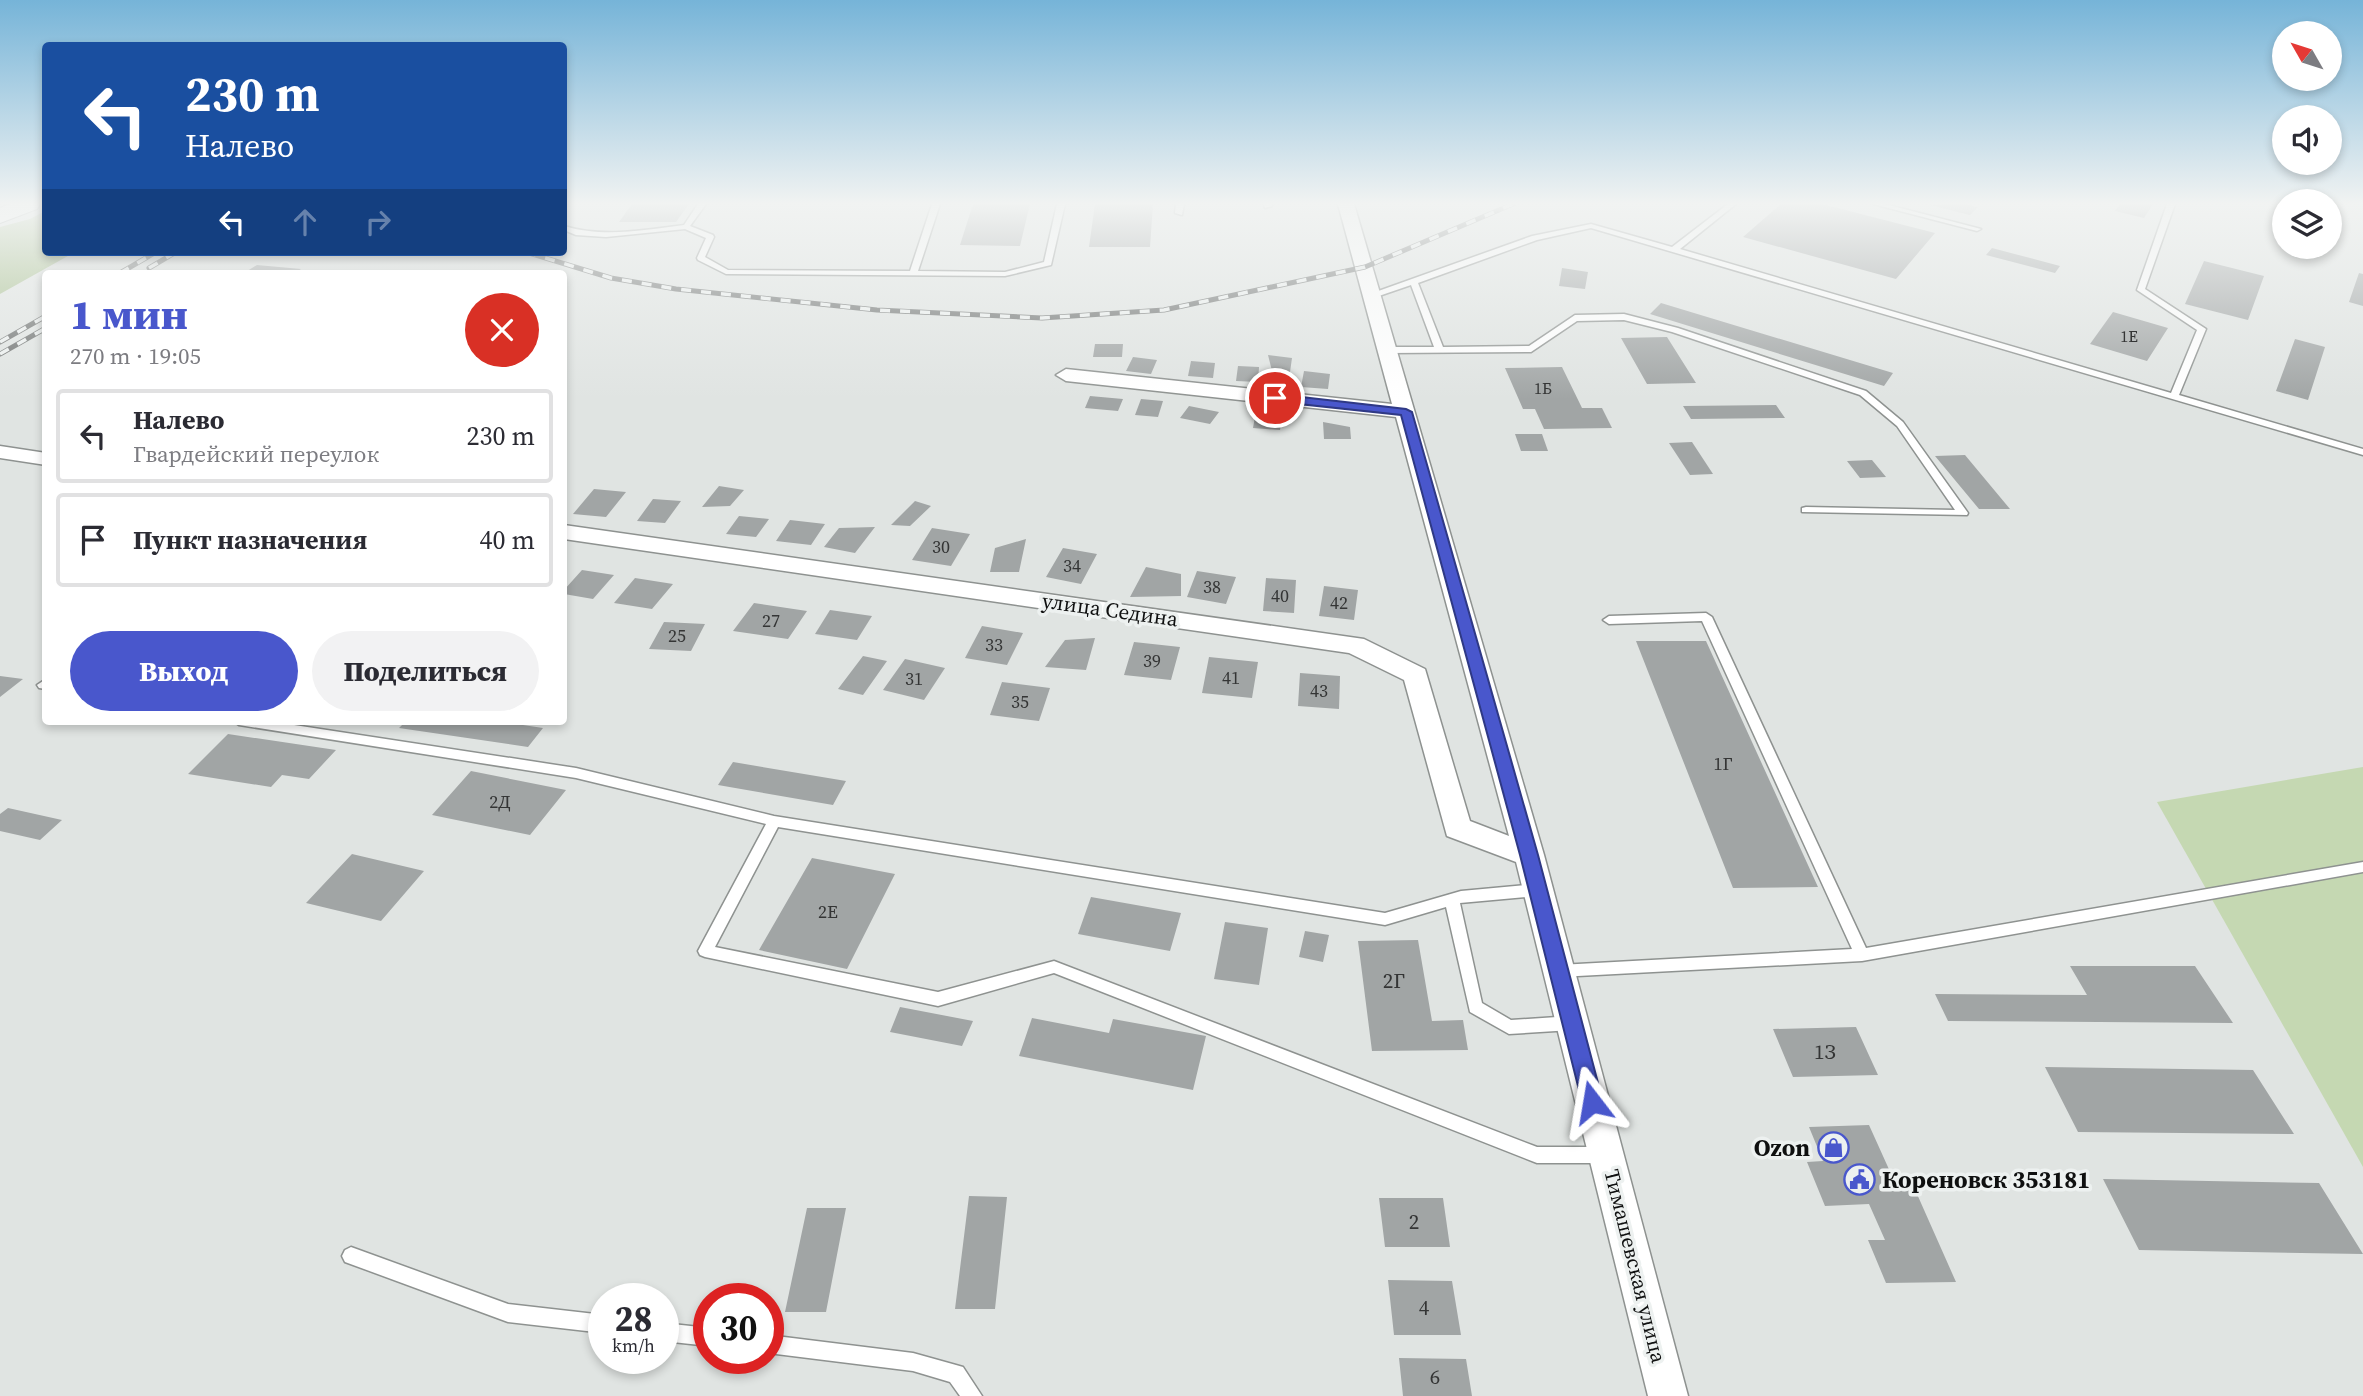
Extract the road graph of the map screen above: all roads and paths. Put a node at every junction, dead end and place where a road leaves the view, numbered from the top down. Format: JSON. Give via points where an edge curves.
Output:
{"nodes":[{"id":1,"x":721,"y":269,"type":"edge"},
{"id":2,"x":1025,"y":269,"type":"edge"},
{"id":3,"x":1365,"y":269,"type":"edge"},
{"id":4,"x":1447,"y":269,"type":"edge"},
{"id":5,"x":1739,"y":269,"type":"edge"},
{"id":6,"x":2148,"y":269,"type":"edge"},
{"id":7,"x":914,"y":272,"type":"joint"},
{"id":8,"x":1413,"y":281,"type":"junction"},
{"id":9,"x":1373,"y":296,"type":"junction"},
{"id":10,"x":1389,"y":350,"type":"junction"},
{"id":11,"x":1440,"y":350,"type":"junction"},
{"id":12,"x":1066,"y":375,"type":"dead end"},
{"id":13,"x":2174,"y":397,"type":"junction"},
{"id":14,"x":1406,"y":412,"type":"junction"},
{"id":15,"x":0,"y":452,"type":"edge"},
{"id":16,"x":2363,"y":452,"type":"edge"},
{"id":17,"x":42,"y":458,"type":"edge"},
{"id":18,"x":1806,"y":510,"type":"dead end"},
{"id":19,"x":567,"y":532,"type":"edge"},
{"id":20,"x":1609,"y":620,"type":"dead end"},
{"id":21,"x":265,"y":725,"type":"edge"},
{"id":22,"x":774,"y":821,"type":"junction"},
{"id":23,"x":1529,"y":855,"type":"junction"},
{"id":24,"x":2363,"y":867,"type":"edge"},
{"id":25,"x":1538,"y":890,"type":"junction"},
{"id":26,"x":1451,"y":900,"type":"junction"},
{"id":27,"x":1862,"y":955,"type":"junction"},
{"id":28,"x":1559,"y":971,"type":"junction"},
{"id":29,"x":1572,"y":1023,"type":"junction"},
{"id":30,"x":1606,"y":1155,"type":"junction"},
{"id":31,"x":351,"y":1256,"type":"dead end"},
{"id":32,"x":588,"y":1322,"type":"edge"},
{"id":33,"x":784,"y":1346,"type":"edge"},
{"id":34,"x":972,"y":1396,"type":"edge"},
{"id":35,"x":1668,"y":1396,"type":"edge"}],
"edges":[{"from":1,"to":7,"type":"lane"},
{"from":2,"to":7,"type":"lane","via":[[1006,274]]},
{"from":3,"to":9,"type":"street","name":"Тимашевская улица"},
{"from":4,"to":8,"type":"lane"},
{"from":5,"to":13,"type":"lane"},
{"from":6,"to":13,"type":"lane","via":[[2141,290],[2202,329]]},
{"from":8,"to":9,"type":"lane"},
{"from":8,"to":11,"type":"lane"},
{"from":9,"to":10,"type":"street","name":"Тимашевская улица"},
{"from":10,"to":11,"type":"lane"},
{"from":10,"to":14,"type":"street","name":"Тимашевская улица"},
{"from":11,"to":18,"type":"lane","via":[[1531,349],[1576,318],[1624,317],[1675,330],[1863,393],[1900,424],[1963,513]]},
{"from":12,"to":14,"type":"street"},
{"from":13,"to":16,"type":"lane"},
{"from":14,"to":23,"type":"street","name":"Тимашевская улица"},
{"from":15,"to":17,"type":"street"},
{"from":19,"to":23,"type":"street","name":"улица Седина","via":[[1355,645],[1416,675],[1457,828]]},
{"from":20,"to":27,"type":"lane","via":[[1706,617]]},
{"from":21,"to":22,"type":"lane","via":[[576,773]]},
{"from":22,"to":26,"type":"lane","via":[[1385,919]]},
{"from":22,"to":30,"type":"lane","via":[[705,951],[938,999],[1054,967],[1536,1155]]},
{"from":23,"to":25,"type":"street","name":"Тимашевская улица"},
{"from":24,"to":27,"type":"lane"},
{"from":25,"to":26,"type":"lane"},
{"from":25,"to":28,"type":"street","name":"Тимашевская улица"},
{"from":26,"to":29,"type":"lane","via":[[1475,1007],[1509,1027]]},
{"from":27,"to":28,"type":"lane"},
{"from":28,"to":29,"type":"street","name":"Тимашевская улица"},
{"from":29,"to":30,"type":"street","name":"Тимашевская улица"},
{"from":30,"to":35,"type":"street","name":"Тимашевская улица"},
{"from":31,"to":32,"type":"lane","via":[[508,1313]]},
{"from":33,"to":34,"type":"lane","via":[[913,1362],[956,1374]]}]}
